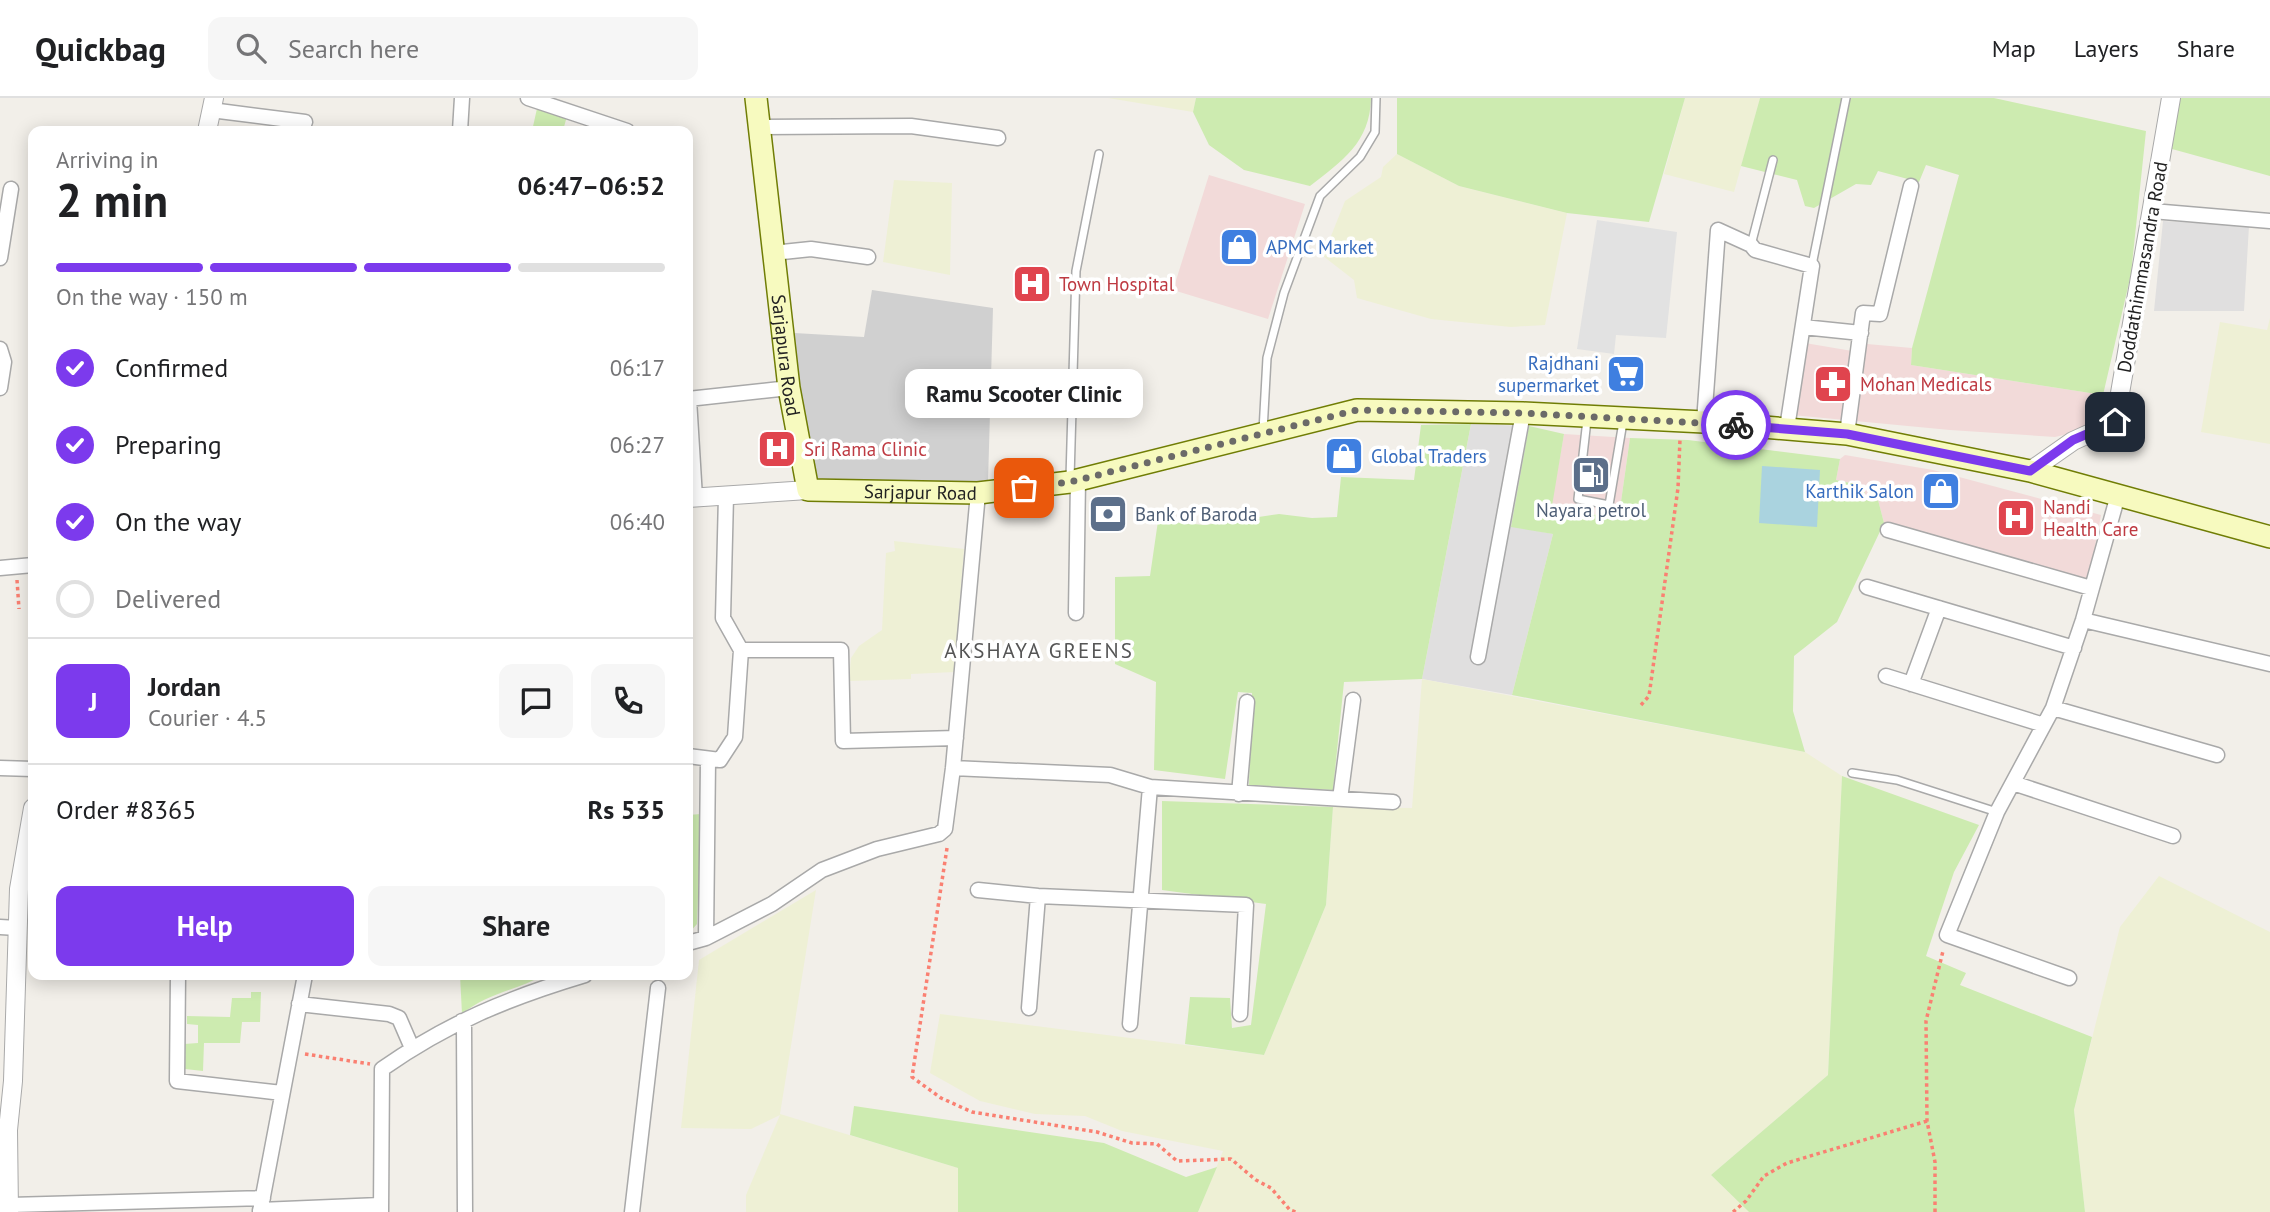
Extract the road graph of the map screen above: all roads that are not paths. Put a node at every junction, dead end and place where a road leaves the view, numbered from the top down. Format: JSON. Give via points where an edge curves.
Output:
{"nodes":[{"id":1,"x":461,"y":98,"type":"edge"},
{"id":2,"x":528,"y":98,"type":"edge"},
{"id":3,"x":756,"y":98,"type":"edge"},
{"id":4,"x":1376,"y":98,"type":"edge"},
{"id":5,"x":1846,"y":98,"type":"edge"},
{"id":6,"x":2171,"y":98,"type":"edge"},
{"id":7,"x":213,"y":104,"type":"edge"},
{"id":8,"x":258,"y":116,"type":"junction"},
{"id":9,"x":305,"y":122,"type":"dead end"},
{"id":10,"x":208,"y":126,"type":"edge"},
{"id":11,"x":261,"y":126,"type":"edge"},
{"id":12,"x":460,"y":126,"type":"edge"},
{"id":13,"x":612,"y":126,"type":"edge"},
{"id":14,"x":759,"y":127,"type":"junction"},
{"id":15,"x":998,"y":138,"type":"dead end"},
{"id":16,"x":1099,"y":154,"type":"dead end"},
{"id":17,"x":1773,"y":160,"type":"dead end"},
{"id":18,"x":1911,"y":186,"type":"dead end"},
{"id":19,"x":11,"y":189,"type":"dead end"},
{"id":20,"x":2152,"y":211,"type":"junction"},
{"id":21,"x":2270,"y":221,"type":"edge"},
{"id":22,"x":1751,"y":245,"type":"junction"},
{"id":23,"x":774,"y":253,"type":"junction"},
{"id":24,"x":868,"y":257,"type":"dead end"},
{"id":25,"x":0,"y":258,"type":"edge"},
{"id":26,"x":1812,"y":266,"type":"junction"},
{"id":27,"x":1803,"y":327,"type":"junction"},
{"id":28,"x":1861,"y":333,"type":"junction"},
{"id":29,"x":0,"y":349,"type":"edge"},
{"id":30,"x":0,"y":388,"type":"edge"},
{"id":31,"x":789,"y":388,"type":"junction"},
{"id":32,"x":693,"y":398,"type":"edge"},
{"id":33,"x":1523,"y":413,"type":"junction"},
{"id":34,"x":1588,"y":416,"type":"junction"},
{"id":35,"x":1623,"y":418,"type":"junction"},
{"id":36,"x":1703,"y":422,"type":"junction"},
{"id":37,"x":1787,"y":428,"type":"junction"},
{"id":38,"x":1847,"y":434,"type":"junction"},
{"id":39,"x":1263,"y":435,"type":"junction"},
{"id":40,"x":2030,"y":471,"type":"junction"},
{"id":41,"x":1074,"y":481,"type":"junction"},
{"id":42,"x":808,"y":490,"type":"junction"},
{"id":43,"x":978,"y":493,"type":"junction"},
{"id":44,"x":2118,"y":495,"type":"junction"},
{"id":45,"x":726,"y":496,"type":"junction"},
{"id":46,"x":693,"y":498,"type":"edge"},
{"id":47,"x":1888,"y":530,"type":"dead end"},
{"id":48,"x":2270,"y":537,"type":"edge"},
{"id":49,"x":28,"y":565,"type":"edge"},
{"id":50,"x":0,"y":568,"type":"edge"},
{"id":51,"x":1867,"y":587,"type":"dead end"},
{"id":52,"x":2091,"y":588,"type":"junction"},
{"id":53,"x":1939,"y":608,"type":"junction"},
{"id":54,"x":1076,"y":613,"type":"dead end"},
{"id":55,"x":2083,"y":620,"type":"junction"},
{"id":56,"x":2074,"y":648,"type":"junction"},
{"id":57,"x":741,"y":650,"type":"junction"},
{"id":58,"x":1478,"y":657,"type":"dead end"},
{"id":59,"x":2270,"y":664,"type":"edge"},
{"id":60,"x":1886,"y":676,"type":"dead end"},
{"id":61,"x":1911,"y":684,"type":"junction"},
{"id":62,"x":1353,"y":700,"type":"dead end"},
{"id":63,"x":1247,"y":702,"type":"dead end"},
{"id":64,"x":2053,"y":708,"type":"junction"},
{"id":65,"x":2044,"y":725,"type":"junction"},
{"id":66,"x":956,"y":738,"type":"junction"},
{"id":67,"x":2217,"y":755,"type":"dead end"},
{"id":68,"x":693,"y":757,"type":"edge"},
{"id":69,"x":708,"y":760,"type":"junction"},
{"id":70,"x":0,"y":768,"type":"edge"},
{"id":71,"x":953,"y":768,"type":"junction"},
{"id":72,"x":28,"y":769,"type":"edge"},
{"id":73,"x":1852,"y":773,"type":"dead end"},
{"id":74,"x":2013,"y":783,"type":"junction"},
{"id":75,"x":1150,"y":787,"type":"junction"},
{"id":76,"x":1239,"y":794,"type":"junction"},
{"id":77,"x":1339,"y":799,"type":"junction"},
{"id":78,"x":1393,"y":802,"type":"dead end"},
{"id":79,"x":1997,"y":812,"type":"junction"},
{"id":80,"x":2173,"y":836,"type":"dead end"},
{"id":81,"x":28,"y":837,"type":"edge"},
{"id":82,"x":978,"y":890,"type":"dead end"},
{"id":83,"x":1038,"y":896,"type":"junction"},
{"id":84,"x":1140,"y":901,"type":"junction"},
{"id":85,"x":8,"y":928,"type":"edge"},
{"id":86,"x":706,"y":938,"type":"junction"},
{"id":87,"x":693,"y":942,"type":"edge"},
{"id":88,"x":2069,"y":978,"type":"dead end"},
{"id":89,"x":178,"y":980,"type":"edge"},
{"id":90,"x":304,"y":980,"type":"edge"},
{"id":91,"x":568,"y":980,"type":"edge"},
{"id":92,"x":658,"y":988,"type":"dead end"},
{"id":93,"x":299,"y":1004,"type":"junction"},
{"id":94,"x":1029,"y":1007,"type":"dead end"},
{"id":95,"x":1240,"y":1014,"type":"dead end"},
{"id":96,"x":462,"y":1021,"type":"junction"},
{"id":97,"x":7,"y":1023,"type":"edge"},
{"id":98,"x":1130,"y":1024,"type":"dead end"},
{"id":99,"x":412,"y":1048,"type":"junction"},
{"id":100,"x":6,"y":1080,"type":"edge"},
{"id":101,"x":282,"y":1093,"type":"junction"},
{"id":102,"x":4,"y":1129,"type":"edge"},
{"id":103,"x":7,"y":1200,"type":"edge"},
{"id":104,"x":161,"y":1206,"type":"edge"},
{"id":105,"x":261,"y":1207,"type":"edge"},
{"id":106,"x":381,"y":1209,"type":"edge"},
{"id":107,"x":465,"y":1212,"type":"edge"},
{"id":108,"x":632,"y":1212,"type":"edge"}],
"edges":[{"from":1,"to":12,"type":"street"},
{"from":2,"to":13,"type":"street"},
{"from":3,"to":14,"type":"main road","name":"Sarjapura Road"},
{"from":4,"to":39,"type":"lane","via":[[1375,132],[1360,157],[1320,195],[1283,293],[1267,358]]},
{"from":5,"to":26,"type":"lane"},
{"from":6,"to":20,"type":"street","name":"Doddathimmasandra Road"},
{"from":7,"to":8,"type":"street"},
{"from":7,"to":10,"type":"street"},
{"from":8,"to":9,"type":"street"},
{"from":8,"to":11,"type":"street"},
{"from":14,"to":15,"type":"street","via":[[911,126]]},
{"from":14,"to":23,"type":"main road","name":"Sarjapura Road"},
{"from":16,"to":41,"type":"lane","via":[[1076,271]]},
{"from":17,"to":22,"type":"lane"},
{"from":18,"to":28,"type":"street","via":[[1880,314],[1863,313]]},
{"from":19,"to":25,"type":"street"},
{"from":20,"to":21,"type":"street"},
{"from":20,"to":40,"type":"street","name":"Doddathimmasandra Road","via":[[2115,422],[2073,440]]},
{"from":22,"to":26,"type":"street"},
{"from":22,"to":36,"type":"street","via":[[1718,230]]},
{"from":23,"to":24,"type":"street","via":[[811,249]]},
{"from":23,"to":31,"type":"main road","name":"Sarjapura Road"},
{"from":26,"to":27,"type":"street"},
{"from":27,"to":28,"type":"street"},
{"from":27,"to":37,"type":"street"},
{"from":28,"to":38,"type":"street"},
{"from":29,"to":30,"type":"street","via":[[4,362]]},
{"from":31,"to":32,"type":"street"},
{"from":31,"to":42,"type":"main road","name":"Sarjapura Road"},
{"from":33,"to":34,"type":"main road","name":"Sarjapur Road"},
{"from":33,"to":39,"type":"main road","name":"Sarjapur Road","via":[[1357,410]]},
{"from":33,"to":58,"type":"street"},
{"from":34,"to":35,"type":"main road","name":"Sarjapur Road"},
{"from":34,"to":35,"type":"lane","via":[[1578,499],[1609,505]]},
{"from":35,"to":36,"type":"main road","name":"Sarjapur Road"},
{"from":36,"to":37,"type":"main road","name":"Sarjapur Road"},
{"from":37,"to":38,"type":"main road","name":"Sarjapur Road"},
{"from":38,"to":40,"type":"main road","name":"Sarjapur Road"},
{"from":39,"to":41,"type":"main road","name":"Sarjapur Road"},
{"from":40,"to":44,"type":"main road","name":"Sarjapur Road"},
{"from":41,"to":43,"type":"main road","name":"Sarjapur Road"},
{"from":41,"to":54,"type":"street"},
{"from":42,"to":43,"type":"main road","name":"Sarjapur Road"},
{"from":42,"to":45,"type":"street"},
{"from":43,"to":66,"type":"street"},
{"from":44,"to":48,"type":"main road","name":"Sarjapur Road"},
{"from":44,"to":52,"type":"street"},
{"from":45,"to":46,"type":"street"},
{"from":45,"to":57,"type":"street","via":[[723,618]]},
{"from":47,"to":52,"type":"street"},
{"from":49,"to":50,"type":"street"},
{"from":51,"to":53,"type":"street"},
{"from":52,"to":55,"type":"street"},
{"from":53,"to":56,"type":"street"},
{"from":53,"to":61,"type":"street"},
{"from":55,"to":56,"type":"street"},
{"from":55,"to":59,"type":"street"},
{"from":56,"to":64,"type":"street"},
{"from":57,"to":66,"type":"street","via":[[841,650],[843,740]]},
{"from":57,"to":69,"type":"street","via":[[735,737],[720,760]]},
{"from":60,"to":61,"type":"street"},
{"from":61,"to":65,"type":"street"},
{"from":62,"to":77,"type":"street"},
{"from":63,"to":76,"type":"street"},
{"from":64,"to":65,"type":"street"},
{"from":64,"to":67,"type":"street"},
{"from":65,"to":74,"type":"street"},
{"from":66,"to":71,"type":"street"},
{"from":68,"to":69,"type":"street"},
{"from":69,"to":86,"type":"street"},
{"from":70,"to":72,"type":"street"},
{"from":71,"to":75,"type":"street","via":[[1110,775]]},
{"from":71,"to":86,"type":"street","via":[[945,829],[939,834],[877,849],[822,870],[772,904]]},
{"from":73,"to":79,"type":"lane","via":[[1897,780]]},
{"from":74,"to":79,"type":"street"},
{"from":74,"to":80,"type":"street"},
{"from":75,"to":76,"type":"street"},
{"from":75,"to":84,"type":"street"},
{"from":76,"to":77,"type":"street"},
{"from":77,"to":78,"type":"street"},
{"from":79,"to":88,"type":"street","via":[[1947,935]]},
{"from":81,"to":85,"type":"street"},
{"from":82,"to":83,"type":"street"},
{"from":83,"to":84,"type":"street"},
{"from":83,"to":94,"type":"street"},
{"from":84,"to":95,"type":"street","via":[[1246,905]]},
{"from":84,"to":98,"type":"street"},
{"from":85,"to":97,"type":"street"},
{"from":86,"to":87,"type":"street"},
{"from":89,"to":101,"type":"street","via":[[177,1081]]},
{"from":90,"to":93,"type":"street"},
{"from":91,"to":96,"type":"street","via":[[523,993]]},
{"from":92,"to":108,"type":"street"},
{"from":93,"to":99,"type":"street","via":[[399,1017]]},
{"from":93,"to":101,"type":"street"},
{"from":96,"to":99,"type":"street"},
{"from":96,"to":107,"type":"street"},
{"from":97,"to":100,"type":"street"},
{"from":99,"to":106,"type":"street","via":[[382,1069]]},
{"from":100,"to":102,"type":"street"},
{"from":101,"to":105,"type":"street"},
{"from":102,"to":103,"type":"street"},
{"from":103,"to":104,"type":"street"},
{"from":104,"to":105,"type":"street"},
{"from":105,"to":106,"type":"street"}]}
